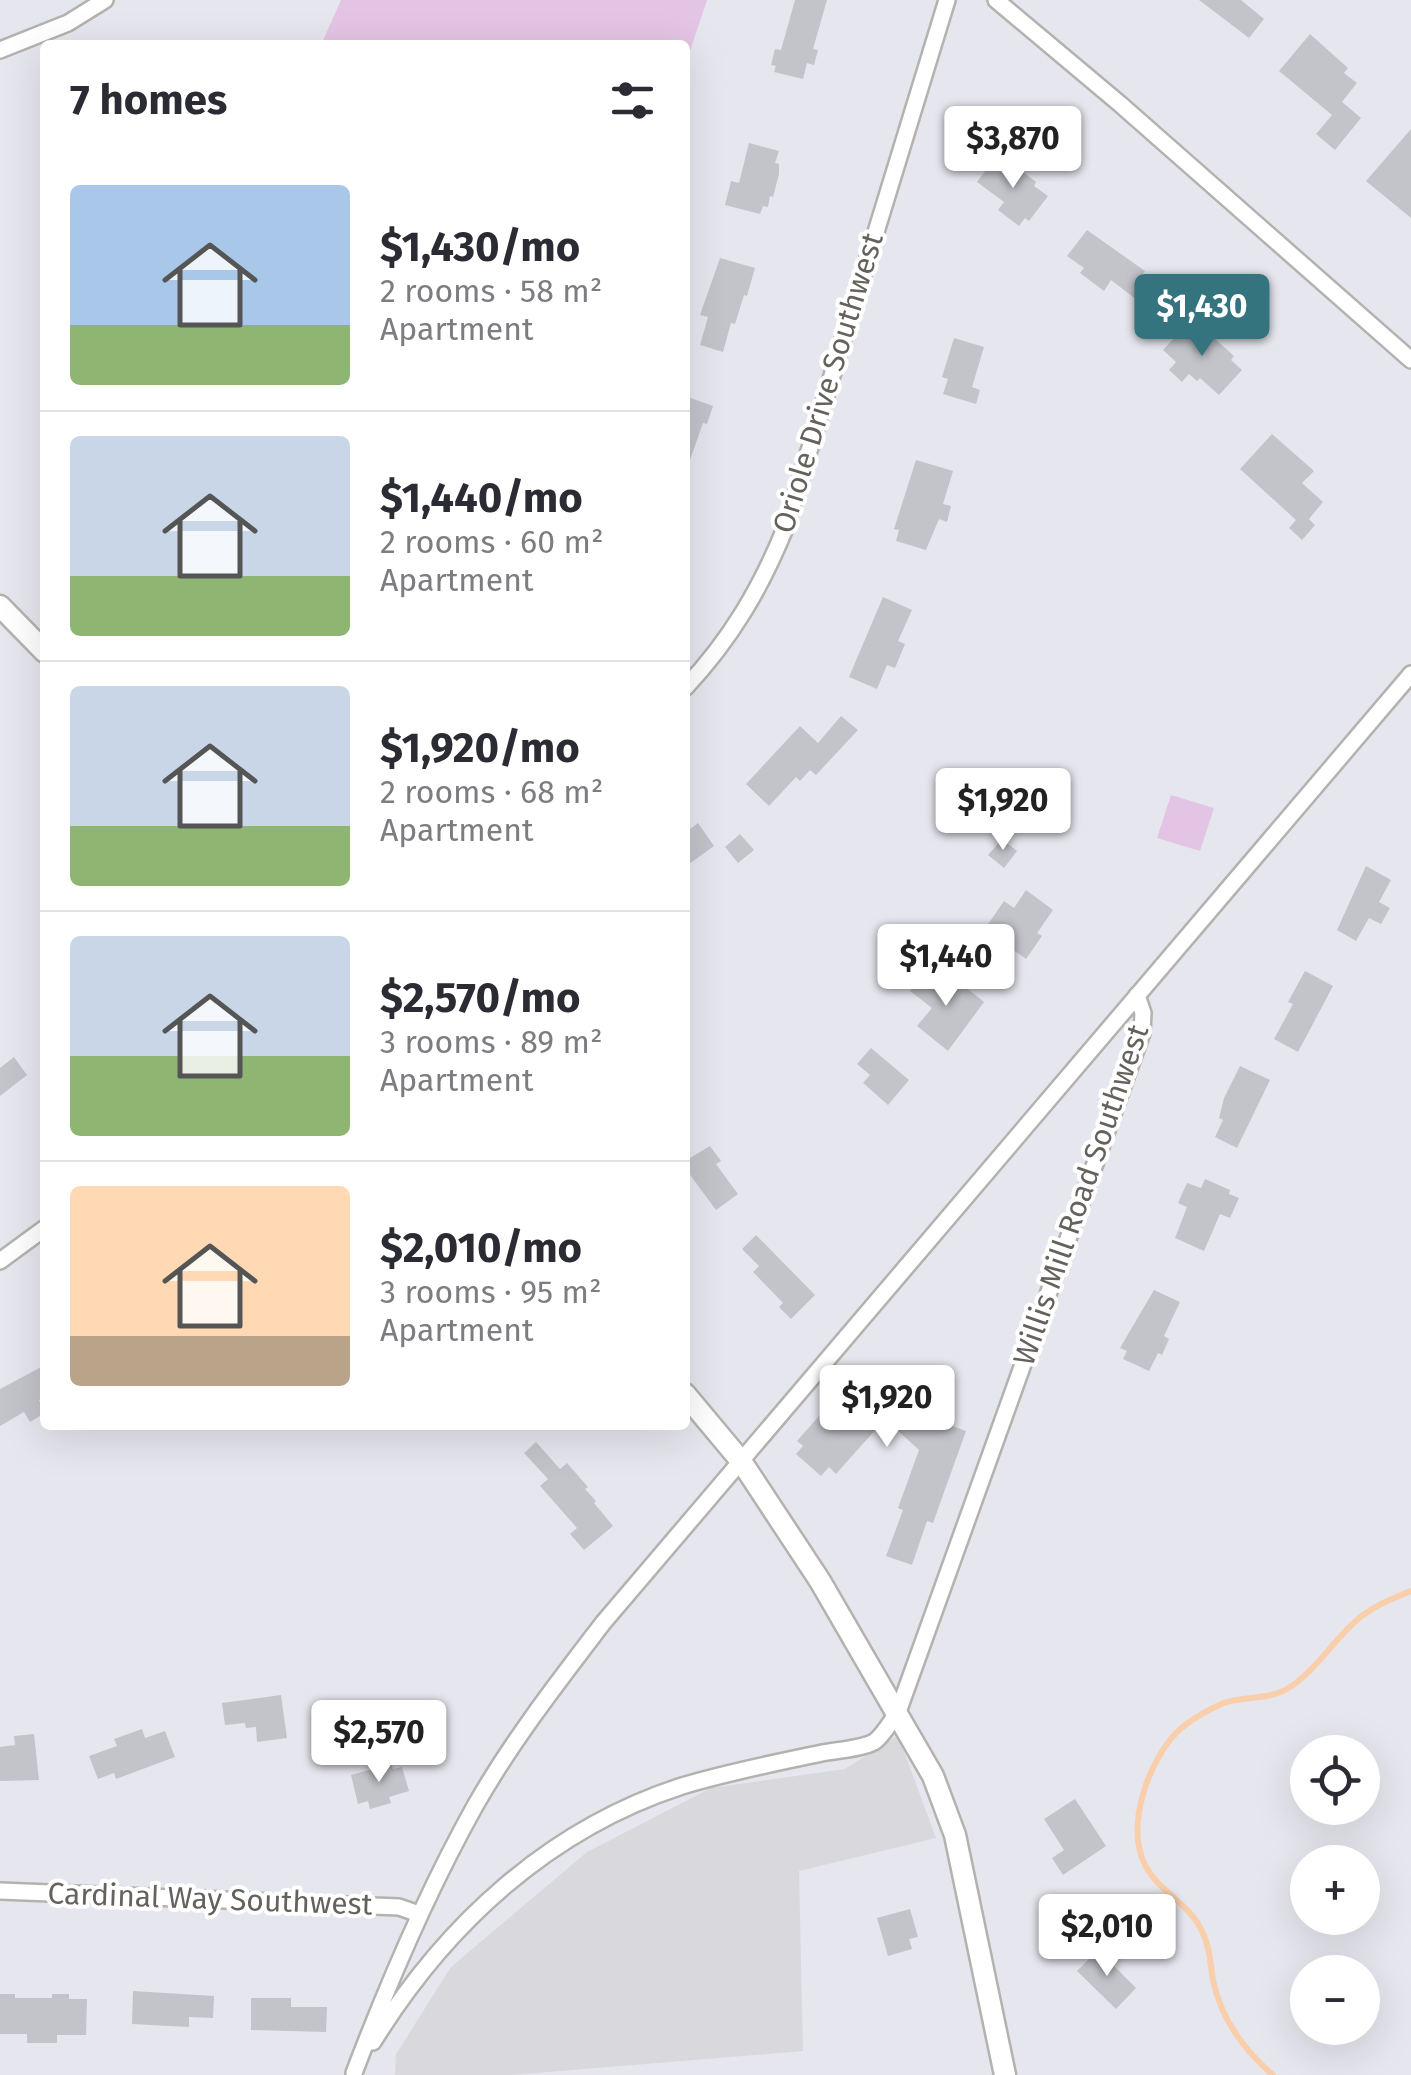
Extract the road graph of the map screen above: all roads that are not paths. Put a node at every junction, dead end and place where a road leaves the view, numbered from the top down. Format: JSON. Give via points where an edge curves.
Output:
{"nodes":[{"id":1,"x":105,"y":0,"type":"edge"},
{"id":2,"x":946,"y":0,"type":"edge"},
{"id":3,"x":996,"y":0,"type":"edge"},
{"id":4,"x":0,"y":50,"type":"edge"},
{"id":5,"x":1411,"y":360,"type":"edge"},
{"id":6,"x":3,"y":614,"type":"edge"},
{"id":7,"x":40,"y":647,"type":"edge"},
{"id":8,"x":1411,"y":674,"type":"edge"},
{"id":9,"x":690,"y":683,"type":"edge"},
{"id":10,"x":1138,"y":995,"type":"junction"},
{"id":11,"x":40,"y":1232,"type":"edge"},
{"id":12,"x":0,"y":1262,"type":"edge"},
{"id":13,"x":690,"y":1400,"type":"edge"},
{"id":14,"x":741,"y":1461,"type":"junction"},
{"id":15,"x":898,"y":1712,"type":"junction"},
{"id":16,"x":0,"y":1890,"type":"edge"},
{"id":17,"x":418,"y":1914,"type":"junction"},
{"id":18,"x":354,"y":2074,"type":"edge"},
{"id":19,"x":1005,"y":2075,"type":"edge"}],
"edges":[{"from":1,"to":4,"type":"street"},
{"from":2,"to":9,"type":"street","name":"Oriole Drive Southwest","via":[[786,526],[747,610]]},
{"from":3,"to":5,"type":"street"},
{"from":6,"to":7,"type":"street"},
{"from":8,"to":10,"type":"street","name":"Willis Mill Road Southwest"},
{"from":10,"to":14,"type":"street"},
{"from":10,"to":15,"type":"street","name":"Willis Mill Road Southwest","via":[[1142,1033]]},
{"from":11,"to":12,"type":"street"},
{"from":13,"to":14,"type":"street"},
{"from":14,"to":15,"type":"street"},
{"from":14,"to":17,"type":"street","via":[[545,1698]]},
{"from":15,"to":18,"type":"street","name":"Willis Mill Road Southwest","via":[[874,1742],[679,1787],[564,1842],[502,1886],[447,1939]]},
{"from":15,"to":19,"type":"street","via":[[956,1836]]},
{"from":16,"to":17,"type":"street","name":"Cardinal Way Southwest","via":[[399,1907]]},
{"from":17,"to":18,"type":"street"}]}
